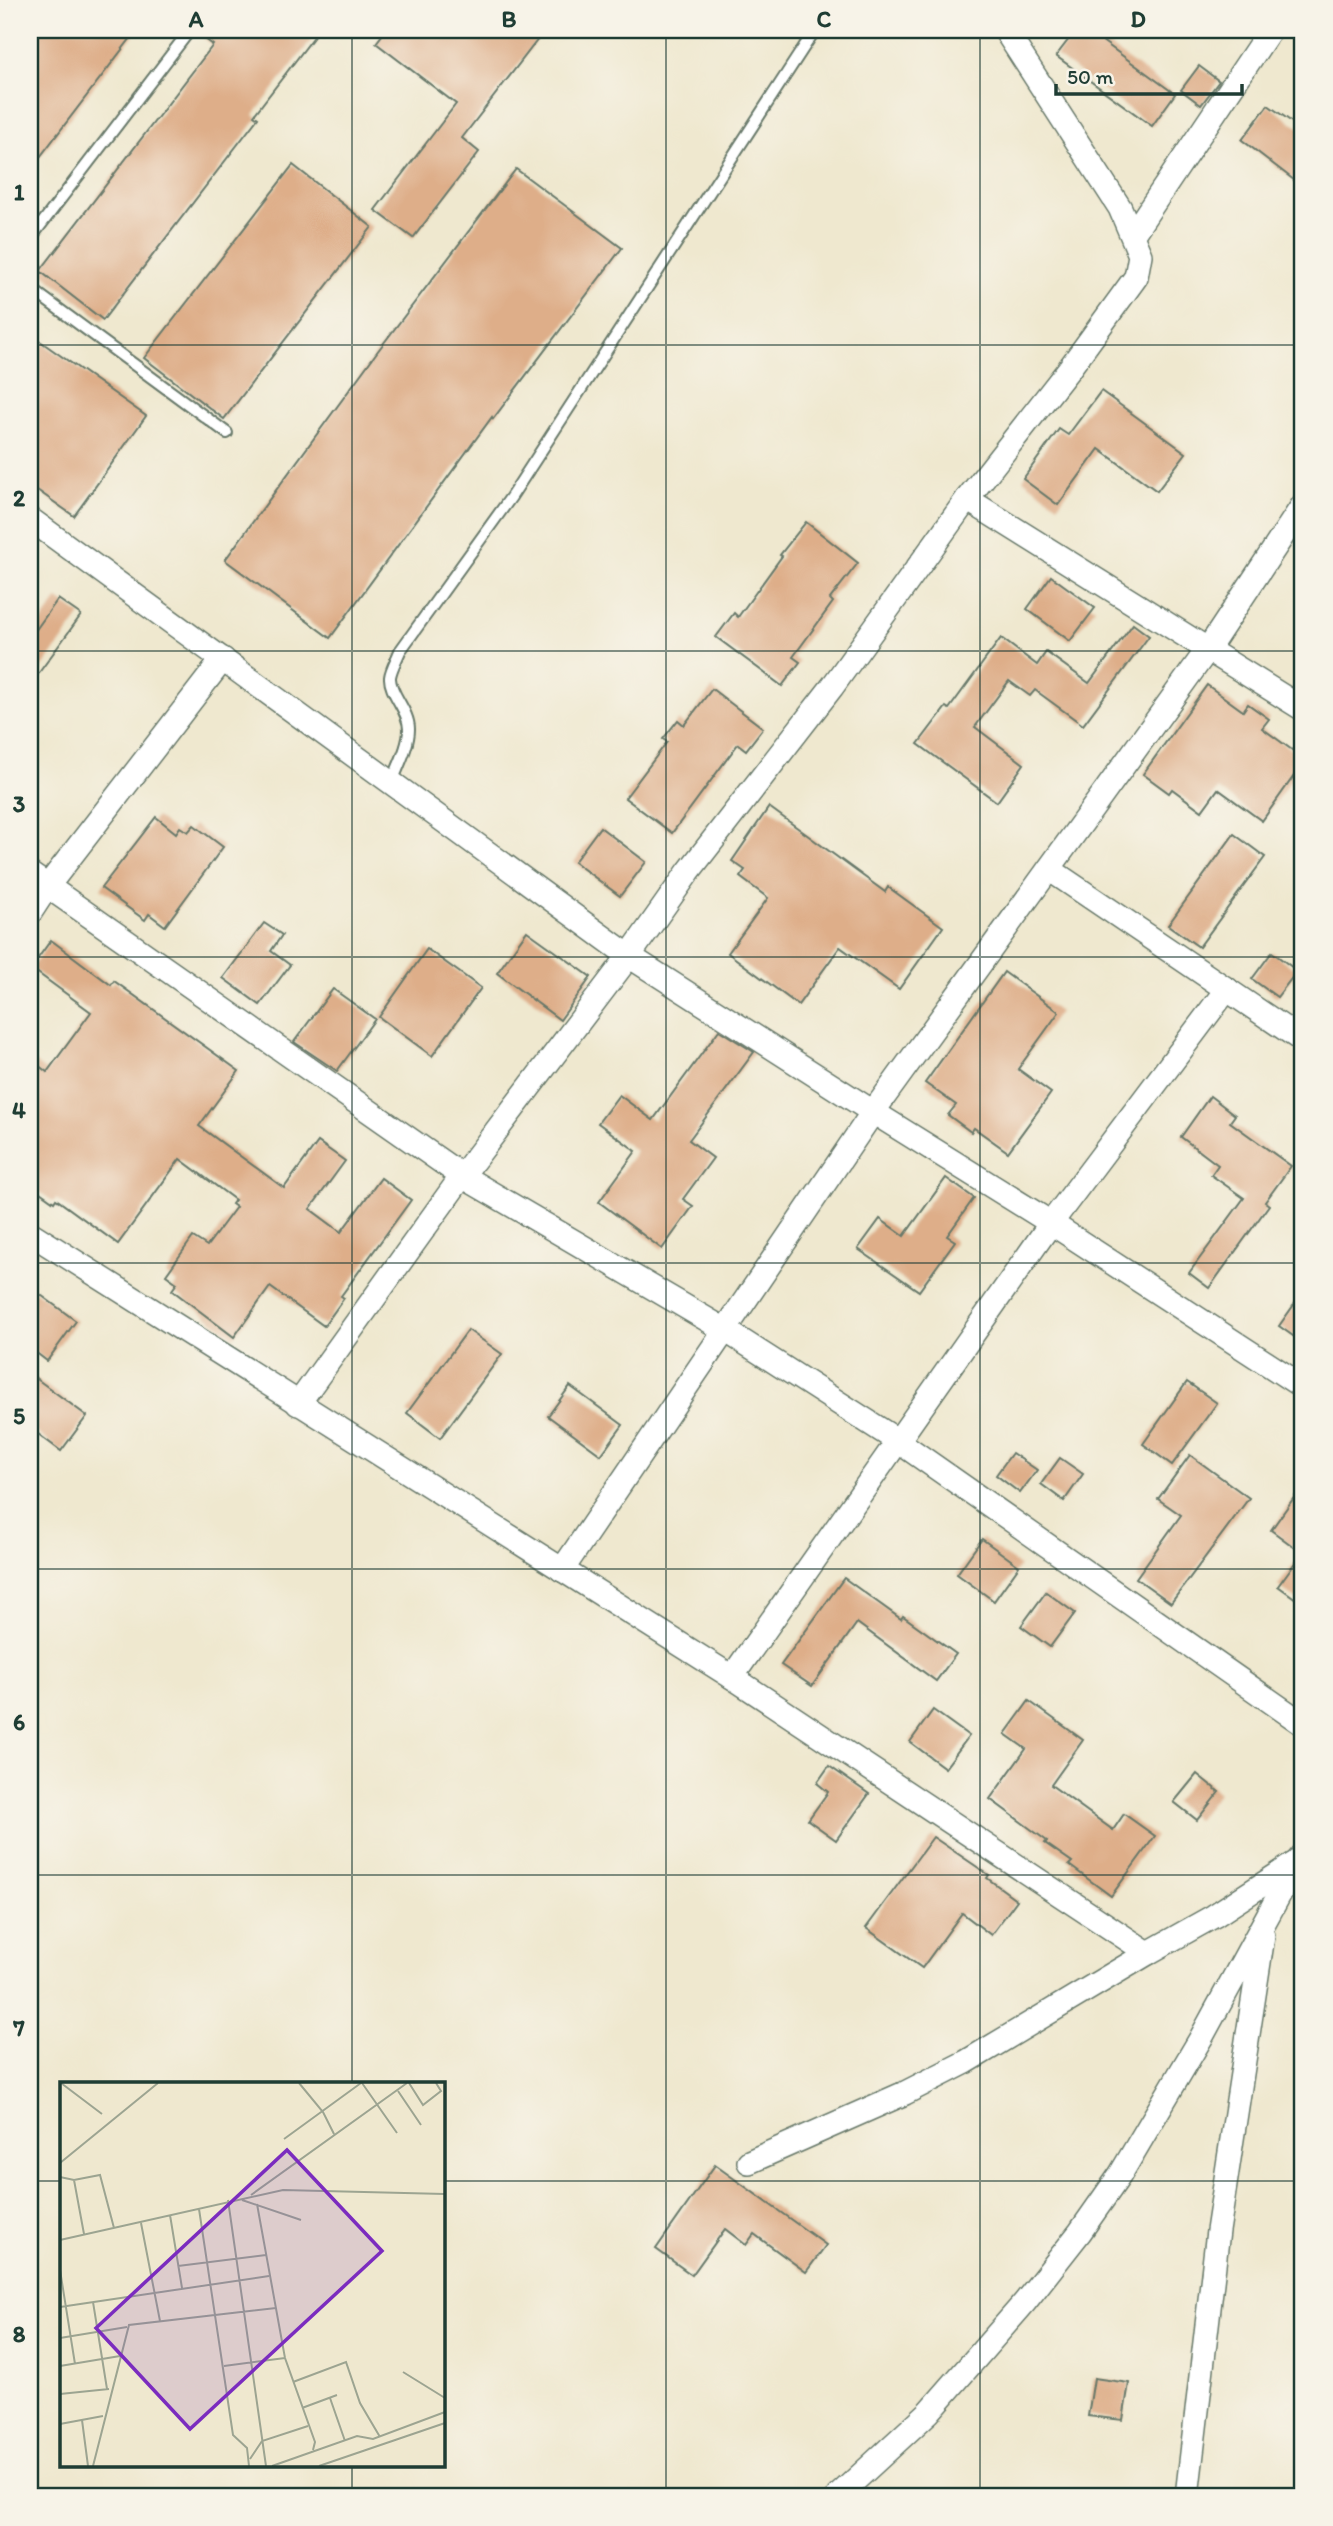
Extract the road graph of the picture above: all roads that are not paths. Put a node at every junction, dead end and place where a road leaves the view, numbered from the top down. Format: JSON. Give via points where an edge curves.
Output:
{"nodes":[{"id":1,"x":190,"y":30,"type":"edge"},
{"id":2,"x":816,"y":30,"type":"edge"},
{"id":3,"x":1005,"y":30,"type":"edge"},
{"id":4,"x":1270,"y":30,"type":"edge"},
{"id":5,"x":1133,"y":234,"type":"junction"},
{"id":6,"x":30,"y":239,"type":"edge"},
{"id":7,"x":30,"y":288,"type":"edge"},
{"id":8,"x":227,"y":433,"type":"dead end"},
{"id":9,"x":967,"y":499,"type":"junction"},
{"id":10,"x":1303,"y":505,"type":"edge"},
{"id":11,"x":30,"y":519,"type":"edge"},
{"id":12,"x":1208,"y":649,"type":"junction"},
{"id":13,"x":223,"y":659,"type":"junction"},
{"id":14,"x":1303,"y":709,"type":"edge"},
{"id":15,"x":392,"y":782,"type":"junction"},
{"id":16,"x":1049,"y":869,"type":"junction"},
{"id":17,"x":38,"y":881,"type":"edge"},
{"id":18,"x":30,"y":913,"type":"edge"},
{"id":19,"x":629,"y":956,"type":"junction"},
{"id":20,"x":1227,"y":989,"type":"junction"},
{"id":21,"x":1303,"y":1041,"type":"edge"},
{"id":22,"x":873,"y":1112,"type":"junction"},
{"id":23,"x":462,"y":1175,"type":"junction"},
{"id":24,"x":1051,"y":1223,"type":"junction"},
{"id":25,"x":30,"y":1233,"type":"edge"},
{"id":26,"x":725,"y":1330,"type":"junction"},
{"id":27,"x":1303,"y":1387,"type":"edge"},
{"id":28,"x":298,"y":1404,"type":"junction"},
{"id":29,"x":898,"y":1441,"type":"junction"},
{"id":30,"x":562,"y":1570,"type":"junction"},
{"id":31,"x":732,"y":1677,"type":"junction"},
{"id":32,"x":1303,"y":1724,"type":"edge"},
{"id":33,"x":1300,"y":1859,"type":"edge"},
{"id":34,"x":1266,"y":1919,"type":"junction"},
{"id":35,"x":1148,"y":1953,"type":"junction"},
{"id":36,"x":749,"y":2162,"type":"dead end"},
{"id":37,"x":838,"y":2496,"type":"edge"},
{"id":38,"x":1187,"y":2496,"type":"edge"}],
"edges":[{"from":1,"to":6,"type":"lane"},
{"from":2,"to":15,"type":"lane","via":[[511,497],[401,651],[390,678],[409,728]]},
{"from":3,"to":5,"type":"street"},
{"from":4,"to":5,"type":"street"},
{"from":5,"to":9,"type":"street","via":[[1140,255],[1136,277]]},
{"from":7,"to":8,"type":"lane"},
{"from":9,"to":12,"type":"street"},
{"from":9,"to":19,"type":"street"},
{"from":10,"to":12,"type":"street"},
{"from":11,"to":13,"type":"street"},
{"from":12,"to":14,"type":"street"},
{"from":12,"to":16,"type":"street"},
{"from":13,"to":15,"type":"street"},
{"from":13,"to":17,"type":"street"},
{"from":15,"to":19,"type":"street"},
{"from":16,"to":20,"type":"street"},
{"from":16,"to":22,"type":"street"},
{"from":17,"to":18,"type":"street"},
{"from":17,"to":23,"type":"street"},
{"from":19,"to":22,"type":"street"},
{"from":19,"to":23,"type":"street"},
{"from":20,"to":21,"type":"street"},
{"from":20,"to":24,"type":"street"},
{"from":22,"to":24,"type":"street"},
{"from":22,"to":26,"type":"street"},
{"from":23,"to":26,"type":"street"},
{"from":23,"to":28,"type":"street"},
{"from":24,"to":27,"type":"street"},
{"from":24,"to":29,"type":"street"},
{"from":25,"to":28,"type":"street"},
{"from":26,"to":29,"type":"street"},
{"from":26,"to":30,"type":"street"},
{"from":28,"to":30,"type":"street"},
{"from":29,"to":31,"type":"street"},
{"from":29,"to":32,"type":"street"},
{"from":30,"to":31,"type":"street"},
{"from":31,"to":35,"type":"street"},
{"from":33,"to":34,"type":"street"},
{"from":33,"to":35,"type":"street"},
{"from":34,"to":37,"type":"street","via":[[1121,2175],[1080,2232],[1026,2302],[929,2412]]},
{"from":34,"to":38,"type":"street","via":[[1219,2231]]},
{"from":35,"to":36,"type":"street","via":[[966,2062]]}]}
